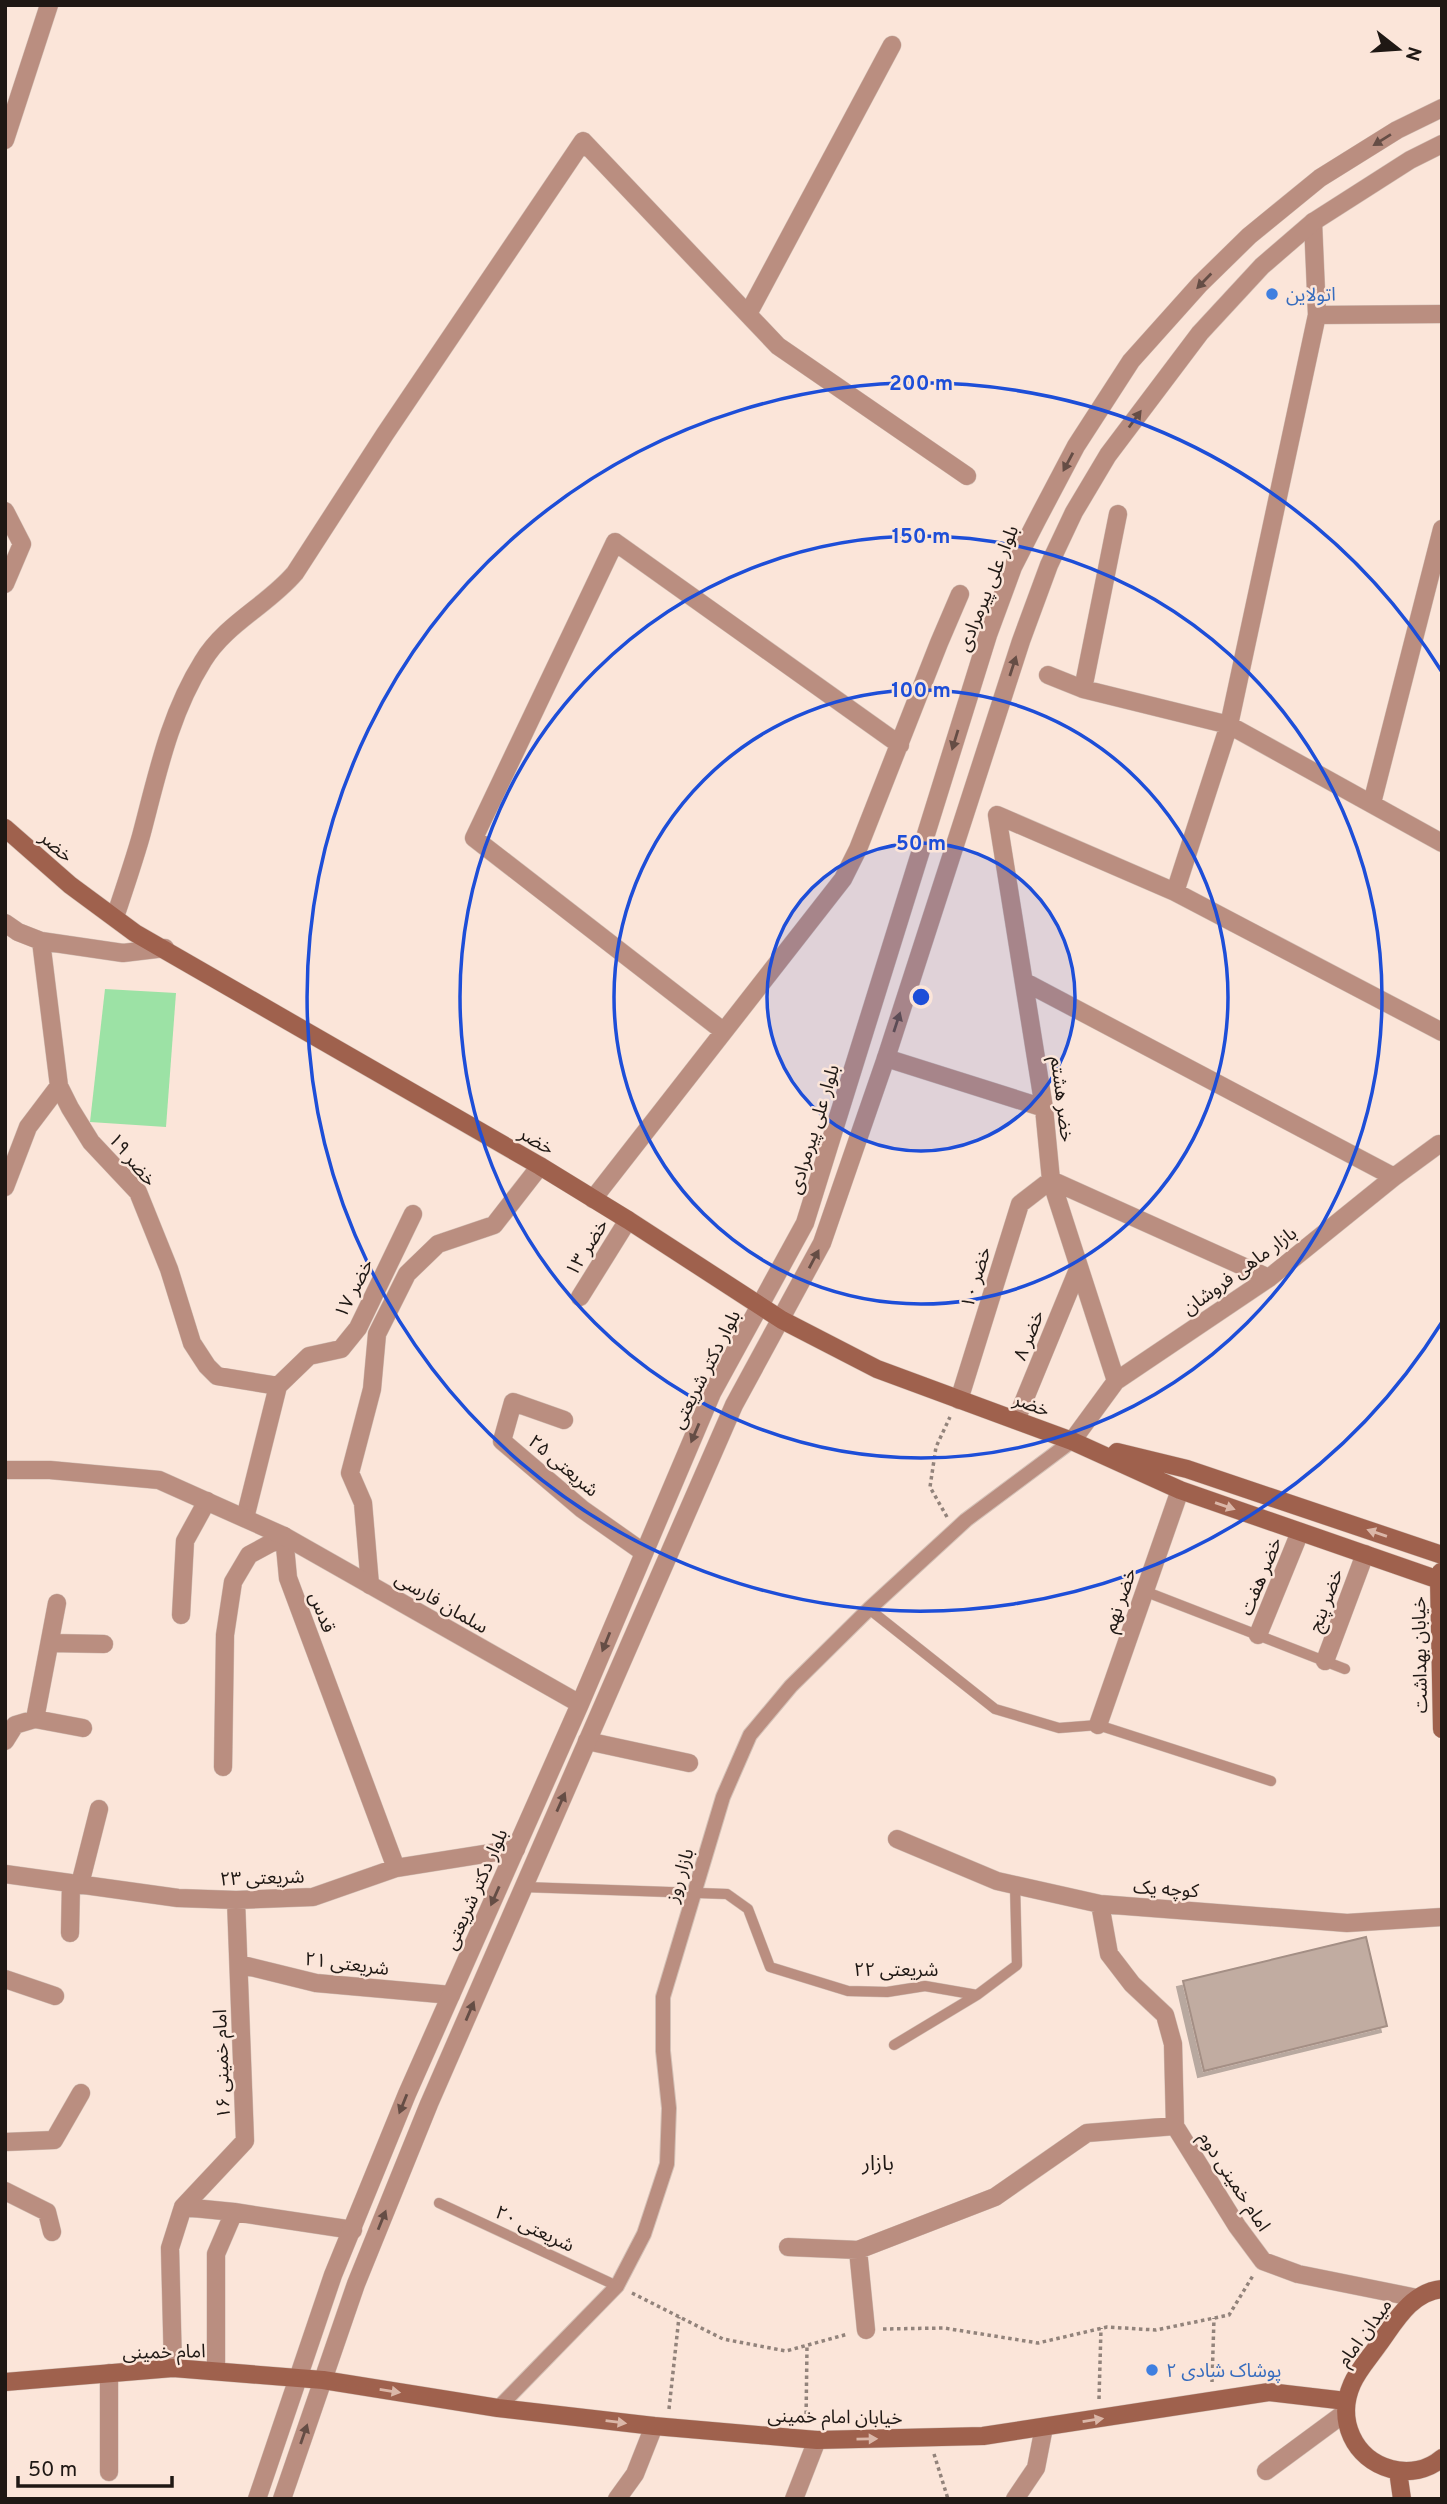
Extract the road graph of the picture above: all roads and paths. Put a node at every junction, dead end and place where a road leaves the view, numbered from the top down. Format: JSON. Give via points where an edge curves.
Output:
{"nodes":[{"id":1,"x":49,"y":5,"type":"edge"},
{"id":2,"x":892,"y":46,"type":"dead end"},
{"id":3,"x":1442,"y":108,"type":"edge"},
{"id":4,"x":5,"y":140,"type":"edge"},
{"id":5,"x":1442,"y":144,"type":"edge"},
{"id":6,"x":1313,"y":222,"type":"junction"},
{"id":7,"x":748,"y":314,"type":"junction"},
{"id":8,"x":1442,"y":314,"type":"edge"},
{"id":9,"x":1317,"y":315,"type":"junction"},
{"id":10,"x":967,"y":476,"type":"dead end"},
{"id":11,"x":5,"y":511,"type":"edge"},
{"id":12,"x":1118,"y":514,"type":"dead end"},
{"id":13,"x":1442,"y":528,"type":"edge"},
{"id":14,"x":5,"y":584,"type":"edge"},
{"id":15,"x":960,"y":594,"type":"dead end"},
{"id":16,"x":1048,"y":675,"type":"dead end"},
{"id":17,"x":1083,"y":689,"type":"junction"},
{"id":18,"x":1229,"y":725,"type":"junction"},
{"id":19,"x":900,"y":745,"type":"junction"},
{"id":20,"x":1372,"y":803,"type":"junction"},
{"id":21,"x":5,"y":828,"type":"edge"},
{"id":22,"x":1442,"y":843,"type":"edge"},
{"id":23,"x":1175,"y":892,"type":"junction"},
{"id":24,"x":115,"y":917,"type":"junction"},
{"id":25,"x":5,"y":923,"type":"edge"},
{"id":26,"x":41,"y":941,"type":"junction"},
{"id":27,"x":165,"y":948,"type":"junction"},
{"id":28,"x":1025,"y":982,"type":"junction"},
{"id":29,"x":723,"y":1031,"type":"junction"},
{"id":30,"x":1442,"y":1032,"type":"edge"},
{"id":31,"x":860,"y":1049,"type":"junction"},
{"id":32,"x":886,"y":1058,"type":"junction"},
{"id":33,"x":59,"y":1086,"type":"junction"},
{"id":34,"x":1044,"y":1108,"type":"junction"},
{"id":35,"x":1441,"y":1143,"type":"edge"},
{"id":36,"x":540,"y":1166,"type":"junction"},
{"id":37,"x":1394,"y":1177,"type":"junction"},
{"id":38,"x":1051,"y":1180,"type":"junction"},
{"id":39,"x":5,"y":1188,"type":"edge"},
{"id":40,"x":593,"y":1199,"type":"junction"},
{"id":41,"x":413,"y":1214,"type":"dead end"},
{"id":42,"x":628,"y":1220,"type":"junction"},
{"id":43,"x":1079,"y":1267,"type":"junction"},
{"id":44,"x":1269,"y":1278,"type":"junction"},
{"id":45,"x":580,"y":1297,"type":"dead end"},
{"id":46,"x":760,"y":1307,"type":"junction"},
{"id":47,"x":782,"y":1320,"type":"junction"},
{"id":48,"x":1116,"y":1381,"type":"junction"},
{"id":49,"x":278,"y":1386,"type":"junction"},
{"id":50,"x":712,"y":1393,"type":"junction"},
{"id":51,"x":959,"y":1400,"type":"junction"},
{"id":52,"x":734,"y":1405,"type":"junction"},
{"id":53,"x":564,"y":1420,"type":"dead end"},
{"id":54,"x":1016,"y":1420,"type":"junction"},
{"id":55,"x":1072,"y":1441,"type":"junction"},
{"id":56,"x":5,"y":1470,"type":"edge"},
{"id":57,"x":1180,"y":1490,"type":"junction"},
{"id":58,"x":207,"y":1501,"type":"junction"},
{"id":59,"x":245,"y":1518,"type":"junction"},
{"id":60,"x":955,"y":1530,"type":"junction"},
{"id":61,"x":1300,"y":1532,"type":"junction"},
{"id":62,"x":284,"y":1536,"type":"junction"},
{"id":63,"x":643,"y":1552,"type":"junction"},
{"id":64,"x":1365,"y":1554,"type":"junction"},
{"id":65,"x":1442,"y":1555,"type":"edge"},
{"id":66,"x":1441,"y":1577,"type":"edge"},
{"id":67,"x":370,"y":1585,"type":"junction"},
{"id":68,"x":1144,"y":1591,"type":"junction"},
{"id":69,"x":57,"y":1603,"type":"dead end"},
{"id":70,"x":869,"y":1609,"type":"junction"},
{"id":71,"x":181,"y":1615,"type":"dead end"},
{"id":72,"x":1258,"y":1635,"type":"junction"},
{"id":73,"x":50,"y":1643,"type":"junction"},
{"id":74,"x":103,"y":1644,"type":"dead end"},
{"id":75,"x":1325,"y":1661,"type":"junction"},
{"id":76,"x":1345,"y":1669,"type":"dead end"},
{"id":77,"x":580,"y":1704,"type":"junction"},
{"id":78,"x":35,"y":1719,"type":"junction"},
{"id":79,"x":1098,"y":1725,"type":"junction"},
{"id":80,"x":83,"y":1728,"type":"dead end"},
{"id":81,"x":1442,"y":1729,"type":"edge"},
{"id":82,"x":5,"y":1741,"type":"edge"},
{"id":83,"x":587,"y":1741,"type":"junction"},
{"id":84,"x":689,"y":1763,"type":"dead end"},
{"id":85,"x":223,"y":1767,"type":"dead end"},
{"id":86,"x":1271,"y":1781,"type":"dead end"},
{"id":87,"x":99,"y":1809,"type":"dead end"},
{"id":88,"x":897,"y":1839,"type":"dead end"},
{"id":89,"x":516,"y":1849,"type":"junction"},
{"id":90,"x":396,"y":1868,"type":"junction"},
{"id":91,"x":5,"y":1874,"type":"edge"},
{"id":92,"x":75,"y":1884,"type":"junction"},
{"id":93,"x":1015,"y":1885,"type":"junction"},
{"id":94,"x":523,"y":1887,"type":"junction"},
{"id":95,"x":694,"y":1893,"type":"junction"},
{"id":96,"x":236,"y":1900,"type":"junction"},
{"id":97,"x":1100,"y":1904,"type":"junction"},
{"id":98,"x":1442,"y":1917,"type":"edge"},
{"id":99,"x":70,"y":1933,"type":"dead end"},
{"id":100,"x":239,"y":1964,"type":"junction"},
{"id":101,"x":5,"y":1979,"type":"edge"},
{"id":102,"x":451,"y":1994,"type":"junction"},
{"id":103,"x":977,"y":1995,"type":"junction"},
{"id":104,"x":55,"y":1996,"type":"dead end"},
{"id":105,"x":894,"y":2045,"type":"dead end"},
{"id":106,"x":81,"y":2093,"type":"dead end"},
{"id":107,"x":1175,"y":2126,"type":"junction"},
{"id":108,"x":5,"y":2142,"type":"edge"},
{"id":109,"x":5,"y":2190,"type":"edge"},
{"id":110,"x":439,"y":2203,"type":"dead end"},
{"id":111,"x":183,"y":2207,"type":"junction"},
{"id":112,"x":234,"y":2212,"type":"junction"},
{"id":113,"x":354,"y":2230,"type":"junction"},
{"id":114,"x":52,"y":2232,"type":"dead end"},
{"id":115,"x":788,"y":2247,"type":"dead end"},
{"id":116,"x":858,"y":2250,"type":"junction"},
{"id":117,"x":1263,"y":2261,"type":"junction"},
{"id":118,"x":333,"y":2275,"type":"junction"},
{"id":119,"x":356,"y":2284,"type":"junction"},
{"id":120,"x":617,"y":2286,"type":"junction"},
{"id":121,"x":1442,"y":2290,"type":"edge"},
{"id":122,"x":1417,"y":2298,"type":"junction"},
{"id":123,"x":679,"y":2317,"type":"junction"},
{"id":124,"x":1214,"y":2318,"type":"junction"},
{"id":125,"x":1101,"y":2328,"type":"junction"},
{"id":126,"x":866,"y":2330,"type":"junction"},
{"id":127,"x":807,"y":2346,"type":"junction"},
{"id":128,"x":173,"y":2368,"type":"junction"},
{"id":129,"x":216,"y":2371,"type":"junction"},
{"id":130,"x":109,"y":2373,"type":"junction"},
{"id":131,"x":298,"y":2378,"type":"junction"},
{"id":132,"x":323,"y":2381,"type":"junction"},
{"id":133,"x":5,"y":2382,"type":"edge"},
{"id":134,"x":1212,"y":2401,"type":"junction"},
{"id":135,"x":1346,"y":2406,"type":"junction"},
{"id":136,"x":498,"y":2408,"type":"junction"},
{"id":137,"x":1098,"y":2419,"type":"junction"},
{"id":138,"x":660,"y":2427,"type":"junction"},
{"id":139,"x":1044,"y":2427,"type":"junction"},
{"id":140,"x":929,"y":2438,"type":"junction"},
{"id":141,"x":812,"y":2439,"type":"junction"},
{"id":142,"x":1442,"y":2458,"type":"edge"},
{"id":143,"x":1266,"y":2471,"type":"dead end"},
{"id":144,"x":1398,"y":2471,"type":"junction"},
{"id":145,"x":109,"y":2472,"type":"dead end"},
{"id":146,"x":257,"y":2499,"type":"edge"},
{"id":147,"x":282,"y":2499,"type":"edge"},
{"id":148,"x":617,"y":2499,"type":"edge"},
{"id":149,"x":794,"y":2499,"type":"edge"},
{"id":150,"x":948,"y":2499,"type":"edge"},
{"id":151,"x":1015,"y":2499,"type":"edge"},
{"id":152,"x":1402,"y":2499,"type":"edge"}],
"edges":[{"from":1,"to":4,"type":"street"},
{"from":2,"to":7,"type":"street"},
{"from":3,"to":31,"type":"street","name":"بلوار علی پیرمرادی","one_way":true,"via":[[1321,178],[1249,236],[1131,361],[1076,446],[1013,567],[988,635]]},
{"from":5,"to":6,"type":"street"},
{"from":6,"to":9,"type":"street"},
{"from":32,"to":6,"type":"street","one_way":true,"via":[[1021,640],[1074,512],[1108,455],[1200,333],[1262,266]]},
{"from":7,"to":10,"type":"street","via":[[778,346]]},
{"from":7,"to":24,"type":"street","via":[[583,141],[295,573],[203,660],[173,721]]},
{"from":8,"to":9,"type":"street"},
{"from":9,"to":18,"type":"street"},
{"from":11,"to":14,"type":"street","via":[[22,544]]},
{"from":12,"to":17,"type":"street"},
{"from":13,"to":20,"type":"street"},
{"from":15,"to":19,"type":"street"},
{"from":16,"to":17,"type":"street"},
{"from":17,"to":18,"type":"street"},
{"from":18,"to":20,"type":"street"},
{"from":18,"to":23,"type":"street"},
{"from":19,"to":29,"type":"street","via":[[843,879]]},
{"from":19,"to":29,"type":"street","via":[[615,542],[474,838]]},
{"from":20,"to":22,"type":"street"},
{"from":21,"to":24,"type":"main road","name":"خضر"},
{"from":23,"to":28,"type":"street","name":"خضر هشتم","via":[[997,815]]},
{"from":23,"to":30,"type":"street"},
{"from":24,"to":27,"type":"main road","name":"خضر"},
{"from":25,"to":26,"type":"street"},
{"from":26,"to":27,"type":"street","via":[[123,953]]},
{"from":26,"to":33,"type":"street","name":"خضر ۱۹"},
{"from":27,"to":36,"type":"main road","name":"خضر"},
{"from":28,"to":34,"type":"street","name":"خضر هشتم"},
{"from":28,"to":37,"type":"street"},
{"from":29,"to":40,"type":"street"},
{"from":31,"to":32,"type":"street"},
{"from":31,"to":46,"type":"street","name":"بلوار علی پیرمرادی","via":[[805,1223]]},
{"from":32,"to":34,"type":"street"},
{"from":47,"to":32,"type":"street","one_way":true,"via":[[822,1243]]},
{"from":33,"to":39,"type":"street","via":[[28,1127]]},
{"from":33,"to":49,"type":"street","name":"خضر ۱۹","via":[[91,1142],[138,1192],[192,1343],[207,1366],[217,1376]]},
{"from":34,"to":38,"type":"street","name":"خضر هشتم"},
{"from":35,"to":37,"type":"street","name":"بازار ماهی فروشان"},
{"from":36,"to":40,"type":"main road","name":"خضر"},
{"from":36,"to":67,"type":"street","via":[[494,1225],[438,1244],[407,1274],[377,1334],[372,1389],[350,1473],[363,1503]]},
{"from":37,"to":44,"type":"street","name":"بازار ماهی فروشان"},
{"from":38,"to":43,"type":"street","name":"خضر هشتم"},
{"from":38,"to":44,"type":"street"},
{"from":38,"to":51,"type":"street","name":"خضر ۱۰","via":[[1020,1204]]},
{"from":40,"to":42,"type":"main road","name":"خضر"},
{"from":41,"to":49,"type":"street","name":"خضر ۱۷","via":[[358,1328],[341,1349],[309,1356]]},
{"from":42,"to":45,"type":"street","name":"خضر ۱۳"},
{"from":42,"to":46,"type":"main road","name":"خضر"},
{"from":43,"to":48,"type":"street","name":"خضر هشتم"},
{"from":43,"to":54,"type":"street","name":"خضر ۸"},
{"from":44,"to":48,"type":"street","name":"بازار ماهی فروشان"},
{"from":46,"to":47,"type":"main road","name":"خضر"},
{"from":46,"to":50,"type":"street","name":"بلوار دکتر شریعتی"},
{"from":47,"to":51,"type":"main road","name":"خضر","via":[[877,1369]]},
{"from":47,"to":52,"type":"street"},
{"from":48,"to":55,"type":"street","name":"بازار ماهی فروشان"},
{"from":49,"to":59,"type":"street"},
{"from":50,"to":52,"type":"street"},
{"from":50,"to":63,"type":"street","name":"بلوار دکتر شریعتی","one_way":true},
{"from":51,"to":54,"type":"main road","name":"خضر"},
{"from":51,"to":60,"type":"path","via":[[936,1447],[930,1487]]},
{"from":52,"to":83,"type":"street"},
{"from":53,"to":63,"type":"street","name":"شریعتی ۲۵","via":[[513,1402],[502,1441],[582,1509]]},
{"from":54,"to":55,"type":"main road","name":"خضر"},
{"from":55,"to":57,"type":"main road","name":"خضر"},
{"from":55,"to":60,"type":"street","name":"بازار روز"},
{"from":65,"to":55,"type":"main road","name":"خضر","one_way":true,"via":[[1187,1469]]},
{"from":56,"to":58,"type":"street","via":[[159,1480]]},
{"from":57,"to":61,"type":"main road","name":"خضر","one_way":true},
{"from":57,"to":68,"type":"street","name":"خضر نهم"},
{"from":58,"to":59,"type":"street"},
{"from":58,"to":71,"type":"street","via":[[185,1541]]},
{"from":59,"to":62,"type":"street"},
{"from":60,"to":70,"type":"street","name":"بازار روز"},
{"from":61,"to":64,"type":"main road","name":"خضر"},
{"from":61,"to":72,"type":"street","name":"خضر هفت"},
{"from":62,"to":67,"type":"street","name":"سلمان فارسی"},
{"from":62,"to":85,"type":"street","via":[[249,1555],[233,1582],[225,1635]]},
{"from":62,"to":90,"type":"street","name":"قدس","via":[[288,1578]]},
{"from":63,"to":77,"type":"street","name":"بلوار دکتر شریعتی","one_way":true},
{"from":64,"to":66,"type":"main road","name":"خضر"},
{"from":64,"to":75,"type":"street","name":"خضر پنج"},
{"from":66,"to":81,"type":"main road","name":"خیابان بهداشت"},
{"from":67,"to":77,"type":"street","name":"سلمان فارسی"},
{"from":68,"to":72,"type":"lane"},
{"from":68,"to":79,"type":"street","name":"خضر نهم"},
{"from":69,"to":73,"type":"street"},
{"from":70,"to":79,"type":"lane","via":[[995,1709],[1059,1728]]},
{"from":70,"to":95,"type":"street","name":"بازار روز","via":[[791,1686],[750,1735],[723,1797]]},
{"from":72,"to":75,"type":"lane"},
{"from":73,"to":74,"type":"street"},
{"from":73,"to":78,"type":"street"},
{"from":75,"to":76,"type":"lane"},
{"from":77,"to":89,"type":"street","name":"بلوار دکتر شریعتی"},
{"from":78,"to":80,"type":"street"},
{"from":78,"to":82,"type":"street","via":[[15,1725]]},
{"from":79,"to":86,"type":"lane"},
{"from":83,"to":84,"type":"street"},
{"from":94,"to":83,"type":"street","one_way":true},
{"from":87,"to":92,"type":"street"},
{"from":88,"to":93,"type":"street","name":"کوچه یک"},
{"from":89,"to":90,"type":"street","name":"شریعتی ۲۳"},
{"from":89,"to":102,"type":"street","name":"بلوار دکتر شریعتی","one_way":true},
{"from":90,"to":96,"type":"street","name":"شریعتی ۲۳","via":[[313,1896]]},
{"from":91,"to":92,"type":"street","name":"شریعتی ۲۳"},
{"from":92,"to":96,"type":"street","name":"شریعتی ۲۳","via":[[178,1898]]},
{"from":92,"to":99,"type":"street"},
{"from":93,"to":97,"type":"street","name":"کوچه یک"},
{"from":93,"to":103,"type":"lane","via":[[1017,1965]]},
{"from":94,"to":95,"type":"lane","name":"شریعتی ۲۲"},
{"from":119,"to":94,"type":"street","one_way":true},
{"from":95,"to":103,"type":"lane","name":"شریعتی ۲۲","via":[[727,1894],[748,1909],[770,1967],[848,1991],[887,1992],[925,1986]]},
{"from":95,"to":120,"type":"street","name":"بازار روز","via":[[663,1997],[667,2164],[644,2234]]},
{"from":96,"to":100,"type":"street","name":"امام خمینی ۱۶"},
{"from":97,"to":98,"type":"street","name":"کوچه یک","via":[[1347,1923]]},
{"from":97,"to":107,"type":"street","name":"امام خمینی دوم","via":[[1109,1954],[1165,2015],[1173,2044]]},
{"from":100,"to":102,"type":"street","name":"شریعتی ۲۱","via":[[316,1983]]},
{"from":100,"to":111,"type":"street","name":"امام خمینی ۱۶","via":[[245,2141]]},
{"from":101,"to":104,"type":"street"},
{"from":102,"to":113,"type":"street","name":"بلوار دکتر شریعتی","one_way":true},
{"from":103,"to":105,"type":"lane"},
{"from":106,"to":108,"type":"street","via":[[54,2140]]},
{"from":107,"to":116,"type":"street","via":[[1087,2133],[995,2197]]},
{"from":107,"to":117,"type":"street","name":"امام خمینی دوم"},
{"from":109,"to":114,"type":"street","via":[[47,2212]]},
{"from":110,"to":120,"type":"lane","name":"شریعتی ۲۰"},
{"from":111,"to":112,"type":"street"},
{"from":111,"to":128,"type":"street","name":"امام خمینی ۱۶","via":[[170,2248]]},
{"from":112,"to":113,"type":"street"},
{"from":112,"to":129,"type":"street","via":[[216,2253]]},
{"from":113,"to":118,"type":"street","name":"بلوار دکتر شریعتی"},
{"from":115,"to":116,"type":"street"},
{"from":116,"to":126,"type":"street"},
{"from":117,"to":122,"type":"street","name":"امام خمینی دوم","via":[[1298,2274]]},
{"from":117,"to":124,"type":"path","via":[[1229,2315]]},
{"from":118,"to":119,"type":"street"},
{"from":118,"to":131,"type":"street","name":"بلوار دکتر شریعتی"},
{"from":119,"to":132,"type":"street"},
{"from":120,"to":123,"type":"path"},
{"from":120,"to":136,"type":"street","name":"بازار روز"},
{"from":121,"to":122,"type":"main road","name":"میدان امام"},
{"from":122,"to":135,"type":"main road","name":"میدان امام","via":[[1402,2311],[1352,2383]]},
{"from":123,"to":127,"type":"path","via":[[723,2339],[786,2351]]},
{"from":123,"to":138,"type":"path"},
{"from":124,"to":125,"type":"path","via":[[1156,2330]]},
{"from":124,"to":134,"type":"path"},
{"from":125,"to":126,"type":"path","via":[[1038,2343],[944,2328]]},
{"from":125,"to":137,"type":"path"},
{"from":126,"to":127,"type":"path"},
{"from":127,"to":141,"type":"path"},
{"from":128,"to":129,"type":"main road","name":"امام خمینی"},
{"from":128,"to":130,"type":"main road","name":"امام خمینی"},
{"from":129,"to":131,"type":"main road","name":"امام خمینی"},
{"from":130,"to":133,"type":"main road","name":"امام خمینی"},
{"from":130,"to":145,"type":"street"},
{"from":131,"to":132,"type":"main road","name":"امام خمینی"},
{"from":131,"to":146,"type":"street","name":"بلوار دکتر شریعتی"},
{"from":132,"to":136,"type":"main road","name":"خیابان امام خمینی","one_way":true},
{"from":147,"to":132,"type":"street","one_way":true},
{"from":134,"to":135,"type":"main road","name":"خیابان امام خمینی","via":[[1269,2392]]},
{"from":134,"to":137,"type":"main road","name":"خیابان امام خمینی"},
{"from":135,"to":143,"type":"street"},
{"from":135,"to":144,"type":"main road","via":[[1352,2439],[1363,2455]]},
{"from":136,"to":138,"type":"main road","name":"خیابان امام خمینی","one_way":true},
{"from":139,"to":137,"type":"main road","name":"خیابان امام خمینی","one_way":true},
{"from":138,"to":141,"type":"main road","name":"خیابان امام خمینی"},
{"from":138,"to":148,"type":"street"},
{"from":139,"to":140,"type":"main road","name":"خیابان امام خمینی"},
{"from":139,"to":151,"type":"street","via":[[1036,2468]]},
{"from":141,"to":140,"type":"main road","name":"خیابان امام خمینی","one_way":true},
{"from":140,"to":150,"type":"path"},
{"from":141,"to":149,"type":"street"},
{"from":142,"to":144,"type":"main road","via":[[1417,2471]]},
{"from":144,"to":152,"type":"main road"}]}
